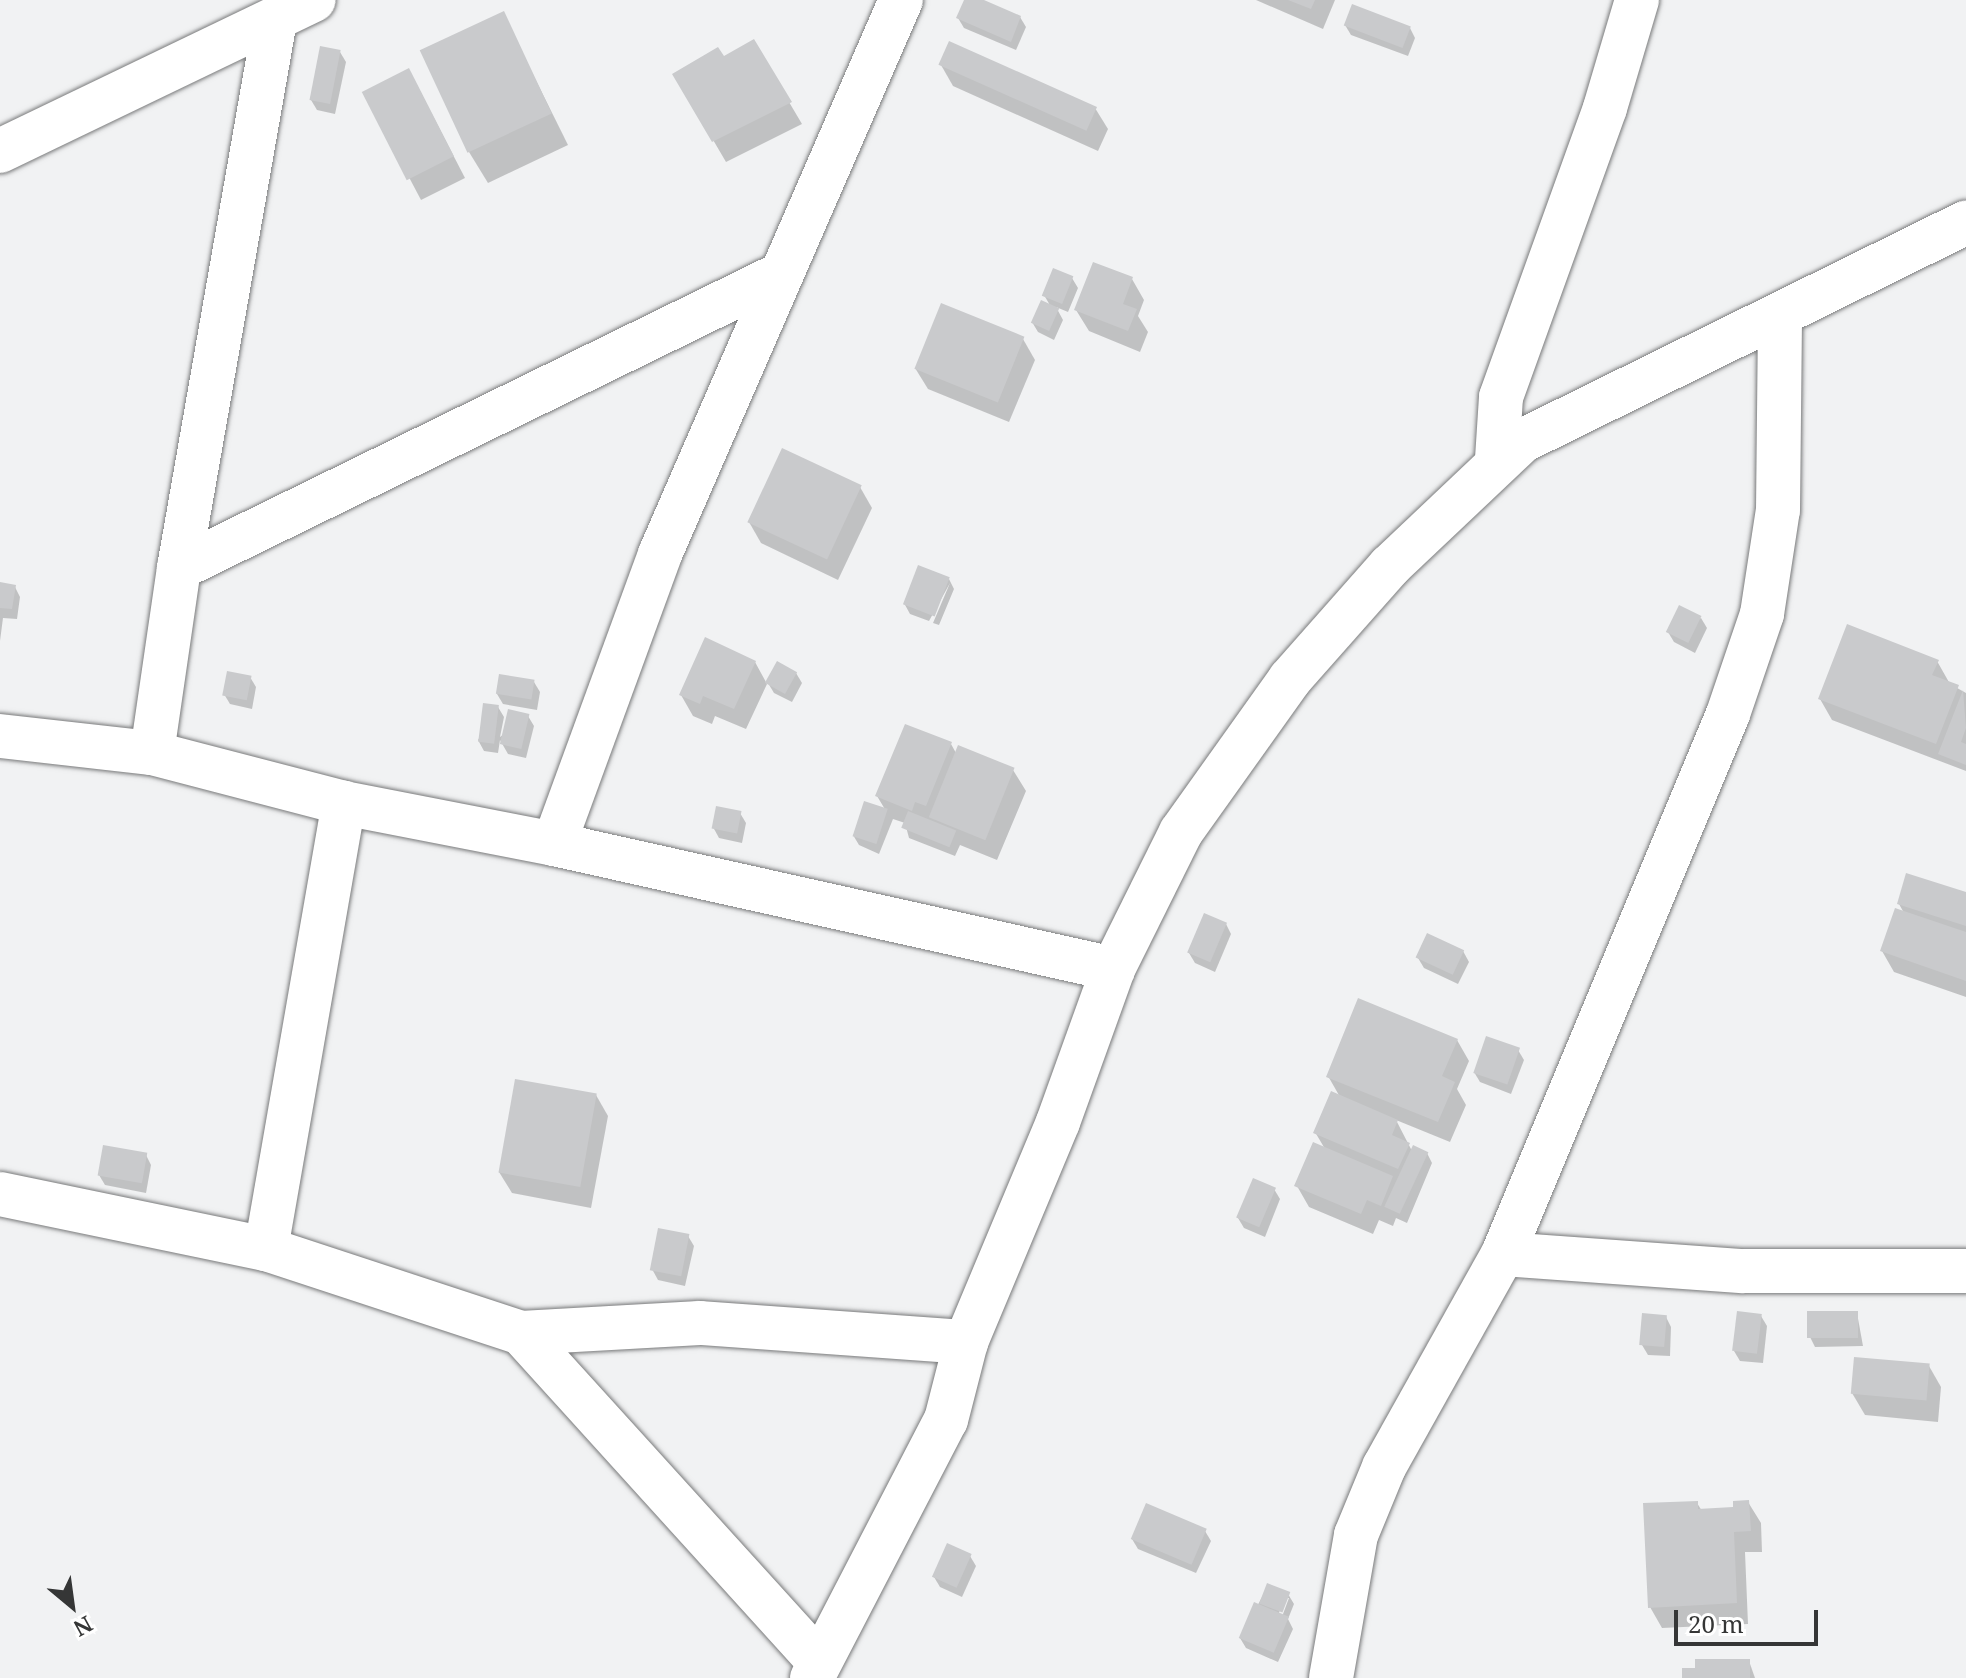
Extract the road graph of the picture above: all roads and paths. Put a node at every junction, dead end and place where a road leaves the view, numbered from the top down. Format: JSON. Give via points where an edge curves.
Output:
{"nodes":[{"id":1,"x":314,"y":0,"type":"edge"},
{"id":2,"x":901,"y":0,"type":"edge"},
{"id":3,"x":1637,"y":0,"type":"edge"},
{"id":4,"x":275,"y":20,"type":"junction"},
{"id":5,"x":0,"y":151,"type":"edge"},
{"id":6,"x":1966,"y":223,"type":"edge"},
{"id":7,"x":781,"y":274,"type":"junction"},
{"id":8,"x":1780,"y":315,"type":"junction"},
{"id":9,"x":1497,"y":459,"type":"junction"},
{"id":10,"x":179,"y":568,"type":"junction"},
{"id":11,"x":0,"y":736,"type":"edge"},
{"id":12,"x":152,"y":753,"type":"junction"},
{"id":13,"x":344,"y":803,"type":"junction"},
{"id":14,"x":554,"y":844,"type":"junction"},
{"id":15,"x":1113,"y":969,"type":"junction"},
{"id":16,"x":0,"y":1194,"type":"edge"},
{"id":17,"x":266,"y":1249,"type":"junction"},
{"id":18,"x":1503,"y":1254,"type":"junction"},
{"id":19,"x":1966,"y":1271,"type":"edge"},
{"id":20,"x":521,"y":1333,"type":"junction"},
{"id":21,"x":966,"y":1342,"type":"junction"},
{"id":22,"x":815,"y":1670,"type":"edge"},
{"id":23,"x":1331,"y":1678,"type":"edge"}],
"edges":[{"from":1,"to":4,"type":"street"},
{"from":2,"to":7,"type":"street"},
{"from":3,"to":9,"type":"street","via":[[1605,108],[1505,383]]},
{"from":4,"to":5,"type":"street"},
{"from":4,"to":10,"type":"street"},
{"from":6,"to":8,"type":"street"},
{"from":7,"to":10,"type":"street"},
{"from":7,"to":14,"type":"street","via":[[660,554]]},
{"from":8,"to":9,"type":"street","via":[[1553,423]]},
{"from":8,"to":18,"type":"street","via":[[1778,510],[1762,614],[1728,714]]},
{"from":9,"to":15,"type":"street","via":[[1390,566],[1290,679],[1181,832]]},
{"from":10,"to":12,"type":"street"},
{"from":11,"to":12,"type":"street"},
{"from":12,"to":13,"type":"street"},
{"from":13,"to":14,"type":"street"},
{"from":13,"to":17,"type":"street"},
{"from":14,"to":15,"type":"street"},
{"from":15,"to":21,"type":"street","via":[[1058,1122]]},
{"from":16,"to":17,"type":"street"},
{"from":17,"to":20,"type":"street"},
{"from":18,"to":19,"type":"street","via":[[1743,1271]]},
{"from":18,"to":23,"type":"street","via":[[1418,1402],[1362,1522]]},
{"from":20,"to":21,"type":"street","via":[[700,1323]]},
{"from":20,"to":22,"type":"street"},
{"from":21,"to":22,"type":"street","via":[[946,1420]]}]}
